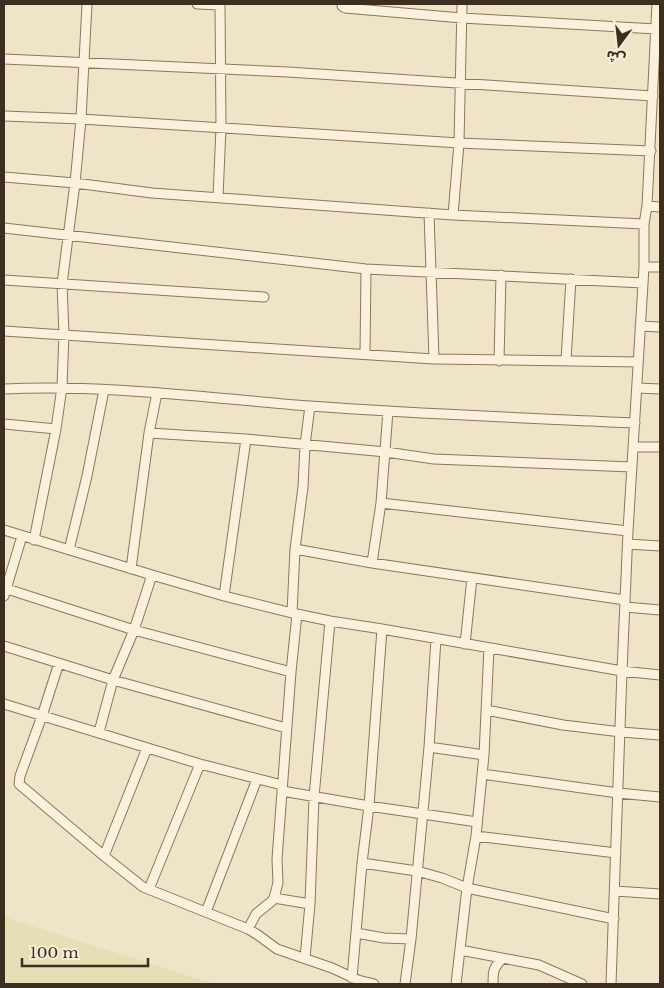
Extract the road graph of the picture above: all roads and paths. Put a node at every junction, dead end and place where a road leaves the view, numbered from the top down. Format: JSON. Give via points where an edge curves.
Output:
{"nodes":[{"id":1,"x":87,"y":4,"type":"edge"},
{"id":2,"x":197,"y":4,"type":"edge"},
{"id":3,"x":220,"y":4,"type":"edge"},
{"id":4,"x":342,"y":4,"type":"edge"},
{"id":5,"x":462,"y":4,"type":"edge"},
{"id":6,"x":657,"y":4,"type":"edge"},
{"id":7,"x":462,"y":18,"type":"junction"},
{"id":8,"x":656,"y":30,"type":"junction"},
{"id":9,"x":4,"y":59,"type":"edge"},
{"id":10,"x":83,"y":63,"type":"junction"},
{"id":11,"x":221,"y":69,"type":"junction"},
{"id":12,"x":460,"y":83,"type":"junction"},
{"id":13,"x":655,"y":101,"type":"edge"},
{"id":14,"x":4,"y":116,"type":"edge"},
{"id":15,"x":80,"y":119,"type":"junction"},
{"id":16,"x":221,"y":128,"type":"junction"},
{"id":17,"x":458,"y":143,"type":"junction"},
{"id":18,"x":650,"y":151,"type":"junction"},
{"id":19,"x":4,"y":177,"type":"edge"},
{"id":20,"x":75,"y":183,"type":"junction"},
{"id":21,"x":218,"y":197,"type":"junction"},
{"id":22,"x":648,"y":206,"type":"junction"},
{"id":23,"x":660,"y":207,"type":"edge"},
{"id":24,"x":429,"y":213,"type":"junction"},
{"id":25,"x":453,"y":215,"type":"junction"},
{"id":26,"x":644,"y":224,"type":"junction"},
{"id":27,"x":4,"y":228,"type":"edge"},
{"id":28,"x":68,"y":236,"type":"junction"},
{"id":29,"x":644,"y":267,"type":"junction"},
{"id":30,"x":660,"y":267,"type":"edge"},
{"id":31,"x":366,"y":270,"type":"junction"},
{"id":32,"x":431,"y":272,"type":"junction"},
{"id":33,"x":501,"y":275,"type":"junction"},
{"id":34,"x":571,"y":279,"type":"junction"},
{"id":35,"x":4,"y":280,"type":"edge"},
{"id":36,"x":643,"y":283,"type":"junction"},
{"id":37,"x":62,"y":284,"type":"junction"},
{"id":38,"x":264,"y":297,"type":"dead end"},
{"id":39,"x":640,"y":326,"type":"junction"},
{"id":40,"x":660,"y":327,"type":"edge"},
{"id":41,"x":4,"y":331,"type":"edge"},
{"id":42,"x":64,"y":334,"type":"junction"},
{"id":43,"x":366,"y":354,"type":"junction"},
{"id":44,"x":434,"y":358,"type":"junction"},
{"id":45,"x":499,"y":360,"type":"junction"},
{"id":46,"x":566,"y":360,"type":"junction"},
{"id":47,"x":638,"y":362,"type":"junction"},
{"id":48,"x":62,"y":387,"type":"junction"},
{"id":49,"x":637,"y":388,"type":"junction"},
{"id":50,"x":660,"y":388,"type":"edge"},
{"id":51,"x":4,"y":389,"type":"edge"},
{"id":52,"x":104,"y":390,"type":"junction"},
{"id":53,"x":157,"y":393,"type":"junction"},
{"id":54,"x":310,"y":406,"type":"junction"},
{"id":55,"x":388,"y":411,"type":"junction"},
{"id":56,"x":635,"y":423,"type":"junction"},
{"id":57,"x":4,"y":424,"type":"edge"},
{"id":58,"x":56,"y":429,"type":"junction"},
{"id":59,"x":149,"y":433,"type":"junction"},
{"id":60,"x":246,"y":439,"type":"junction"},
{"id":61,"x":305,"y":445,"type":"junction"},
{"id":62,"x":634,"y":446,"type":"junction"},
{"id":63,"x":660,"y":447,"type":"edge"},
{"id":64,"x":386,"y":452,"type":"junction"},
{"id":65,"x":632,"y":466,"type":"junction"},
{"id":66,"x":381,"y":503,"type":"junction"},
{"id":67,"x":4,"y":530,"type":"edge"},
{"id":68,"x":628,"y":531,"type":"junction"},
{"id":69,"x":22,"y":536,"type":"junction"},
{"id":70,"x":34,"y":540,"type":"junction"},
{"id":71,"x":628,"y":544,"type":"junction"},
{"id":72,"x":660,"y":546,"type":"edge"},
{"id":73,"x":295,"y":549,"type":"junction"},
{"id":74,"x":68,"y":550,"type":"junction"},
{"id":75,"x":372,"y":562,"type":"junction"},
{"id":76,"x":131,"y":569,"type":"junction"},
{"id":77,"x":152,"y":575,"type":"junction"},
{"id":78,"x":472,"y":578,"type":"junction"},
{"id":79,"x":5,"y":591,"type":"edge"},
{"id":80,"x":224,"y":596,"type":"junction"},
{"id":81,"x":625,"y":604,"type":"junction"},
{"id":82,"x":660,"y":610,"type":"edge"},
{"id":83,"x":295,"y":613,"type":"junction"},
{"id":84,"x":330,"y":620,"type":"junction"},
{"id":85,"x":382,"y":629,"type":"junction"},
{"id":86,"x":134,"y":630,"type":"junction"},
{"id":87,"x":436,"y":639,"type":"junction"},
{"id":88,"x":465,"y":644,"type":"junction"},
{"id":89,"x":4,"y":646,"type":"edge"},
{"id":90,"x":489,"y":648,"type":"junction"},
{"id":91,"x":59,"y":663,"type":"junction"},
{"id":92,"x":622,"y":671,"type":"junction"},
{"id":93,"x":291,"y":672,"type":"junction"},
{"id":94,"x":660,"y":675,"type":"edge"},
{"id":95,"x":113,"y":680,"type":"junction"},
{"id":96,"x":4,"y":704,"type":"edge"},
{"id":97,"x":486,"y":710,"type":"junction"},
{"id":98,"x":42,"y":716,"type":"junction"},
{"id":99,"x":286,"y":728,"type":"junction"},
{"id":100,"x":99,"y":732,"type":"junction"},
{"id":101,"x":620,"y":732,"type":"junction"},
{"id":102,"x":660,"y":736,"type":"edge"},
{"id":103,"x":429,"y":747,"type":"junction"},
{"id":104,"x":146,"y":748,"type":"junction"},
{"id":105,"x":484,"y":755,"type":"junction"},
{"id":106,"x":200,"y":764,"type":"junction"},
{"id":107,"x":482,"y":774,"type":"junction"},
{"id":108,"x":257,"y":779,"type":"junction"},
{"id":109,"x":282,"y":788,"type":"junction"},
{"id":110,"x":618,"y":793,"type":"junction"},
{"id":111,"x":314,"y":797,"type":"junction"},
{"id":112,"x":660,"y":797,"type":"edge"},
{"id":113,"x":369,"y":806,"type":"junction"},
{"id":114,"x":422,"y":815,"type":"junction"},
{"id":115,"x":477,"y":822,"type":"junction"},
{"id":116,"x":476,"y":836,"type":"junction"},
{"id":117,"x":616,"y":853,"type":"junction"},
{"id":118,"x":104,"y":856,"type":"junction"},
{"id":119,"x":362,"y":863,"type":"junction"},
{"id":120,"x":417,"y":871,"type":"junction"},
{"id":121,"x":467,"y":888,"type":"junction"},
{"id":122,"x":149,"y":889,"type":"junction"},
{"id":123,"x":615,"y":891,"type":"junction"},
{"id":124,"x":660,"y":894,"type":"edge"},
{"id":125,"x":274,"y":898,"type":"junction"},
{"id":126,"x":310,"y":904,"type":"junction"},
{"id":127,"x":206,"y":912,"type":"junction"},
{"id":128,"x":614,"y":919,"type":"junction"},
{"id":129,"x":248,"y":929,"type":"junction"},
{"id":130,"x":356,"y":933,"type":"junction"},
{"id":131,"x":411,"y":939,"type":"junction"},
{"id":132,"x":460,"y":950,"type":"junction"},
{"id":133,"x":305,"y":958,"type":"junction"},
{"id":134,"x":502,"y":959,"type":"junction"},
{"id":135,"x":352,"y":978,"type":"junction"},
{"id":136,"x":374,"y":984,"type":"edge"},
{"id":137,"x":405,"y":984,"type":"edge"},
{"id":138,"x":456,"y":984,"type":"edge"},
{"id":139,"x":493,"y":984,"type":"edge"},
{"id":140,"x":582,"y":984,"type":"edge"},
{"id":141,"x":611,"y":984,"type":"edge"}],
"edges":[{"from":1,"to":10,"type":"street"},
{"from":2,"to":3,"type":"street"},
{"from":3,"to":11,"type":"street"},
{"from":4,"to":7,"type":"street","via":[[345,8]]},
{"from":5,"to":7,"type":"street"},
{"from":6,"to":8,"type":"street"},
{"from":7,"to":8,"type":"street"},
{"from":7,"to":12,"type":"street"},
{"from":8,"to":13,"type":"street"},
{"from":9,"to":10,"type":"street"},
{"from":10,"to":11,"type":"street"},
{"from":10,"to":15,"type":"street"},
{"from":11,"to":12,"type":"street"},
{"from":11,"to":16,"type":"street"},
{"from":12,"to":13,"type":"street"},
{"from":12,"to":17,"type":"street"},
{"from":13,"to":18,"type":"street"},
{"from":14,"to":15,"type":"street"},
{"from":15,"to":16,"type":"street"},
{"from":15,"to":20,"type":"street"},
{"from":16,"to":17,"type":"street"},
{"from":16,"to":21,"type":"street"},
{"from":17,"to":18,"type":"street"},
{"from":17,"to":25,"type":"street"},
{"from":18,"to":22,"type":"street"},
{"from":19,"to":20,"type":"street"},
{"from":20,"to":21,"type":"street"},
{"from":20,"to":28,"type":"street"},
{"from":21,"to":24,"type":"street"},
{"from":22,"to":23,"type":"street"},
{"from":22,"to":26,"type":"street"},
{"from":24,"to":25,"type":"street"},
{"from":24,"to":32,"type":"street"},
{"from":25,"to":26,"type":"street"},
{"from":26,"to":29,"type":"street"},
{"from":27,"to":28,"type":"street"},
{"from":28,"to":31,"type":"street"},
{"from":28,"to":37,"type":"street"},
{"from":29,"to":30,"type":"street"},
{"from":29,"to":36,"type":"street"},
{"from":31,"to":32,"type":"street"},
{"from":31,"to":43,"type":"street"},
{"from":32,"to":33,"type":"street"},
{"from":32,"to":44,"type":"street"},
{"from":33,"to":34,"type":"street"},
{"from":33,"to":45,"type":"street"},
{"from":34,"to":36,"type":"street"},
{"from":34,"to":46,"type":"street"},
{"from":35,"to":37,"type":"street"},
{"from":36,"to":39,"type":"street"},
{"from":37,"to":38,"type":"street"},
{"from":37,"to":42,"type":"street"},
{"from":39,"to":40,"type":"street"},
{"from":39,"to":47,"type":"street"},
{"from":41,"to":42,"type":"street"},
{"from":42,"to":43,"type":"street"},
{"from":42,"to":48,"type":"street"},
{"from":43,"to":44,"type":"street"},
{"from":44,"to":45,"type":"street"},
{"from":45,"to":46,"type":"street"},
{"from":46,"to":47,"type":"street"},
{"from":47,"to":49,"type":"street"},
{"from":48,"to":51,"type":"street"},
{"from":48,"to":52,"type":"street"},
{"from":48,"to":58,"type":"street"},
{"from":49,"to":50,"type":"street"},
{"from":49,"to":56,"type":"street"},
{"from":52,"to":53,"type":"street"},
{"from":52,"to":74,"type":"street"},
{"from":53,"to":54,"type":"street"},
{"from":53,"to":59,"type":"street"},
{"from":54,"to":55,"type":"street"},
{"from":54,"to":61,"type":"street"},
{"from":55,"to":56,"type":"street"},
{"from":55,"to":64,"type":"street"},
{"from":56,"to":62,"type":"street"},
{"from":57,"to":58,"type":"street"},
{"from":58,"to":70,"type":"street"},
{"from":59,"to":60,"type":"street"},
{"from":59,"to":76,"type":"street"},
{"from":60,"to":61,"type":"street"},
{"from":60,"to":80,"type":"street"},
{"from":61,"to":64,"type":"street"},
{"from":61,"to":73,"type":"street"},
{"from":62,"to":63,"type":"street"},
{"from":62,"to":65,"type":"street"},
{"from":64,"to":65,"type":"street","via":[[424,458]]},
{"from":64,"to":66,"type":"street"},
{"from":65,"to":68,"type":"street"},
{"from":66,"to":68,"type":"street"},
{"from":66,"to":75,"type":"street"},
{"from":67,"to":69,"type":"street"},
{"from":68,"to":71,"type":"street"},
{"from":69,"to":70,"type":"street"},
{"from":69,"to":79,"type":"street"},
{"from":70,"to":74,"type":"street"},
{"from":71,"to":72,"type":"street"},
{"from":71,"to":81,"type":"street"},
{"from":73,"to":75,"type":"street"},
{"from":73,"to":83,"type":"street"},
{"from":74,"to":76,"type":"street"},
{"from":75,"to":78,"type":"street"},
{"from":76,"to":77,"type":"street"},
{"from":77,"to":80,"type":"street"},
{"from":77,"to":86,"type":"street"},
{"from":78,"to":81,"type":"street"},
{"from":78,"to":88,"type":"street"},
{"from":79,"to":86,"type":"street"},
{"from":80,"to":83,"type":"street"},
{"from":81,"to":82,"type":"street"},
{"from":81,"to":92,"type":"street"},
{"from":83,"to":84,"type":"street"},
{"from":83,"to":93,"type":"street"},
{"from":84,"to":85,"type":"street"},
{"from":84,"to":111,"type":"street"},
{"from":85,"to":87,"type":"street"},
{"from":85,"to":113,"type":"street"},
{"from":86,"to":93,"type":"street"},
{"from":86,"to":95,"type":"street"},
{"from":87,"to":88,"type":"street"},
{"from":87,"to":103,"type":"street"},
{"from":88,"to":90,"type":"street"},
{"from":89,"to":91,"type":"street"},
{"from":90,"to":92,"type":"street"},
{"from":90,"to":97,"type":"street"},
{"from":91,"to":95,"type":"street"},
{"from":91,"to":98,"type":"street"},
{"from":92,"to":94,"type":"street"},
{"from":92,"to":101,"type":"street"},
{"from":93,"to":99,"type":"street"},
{"from":95,"to":99,"type":"street"},
{"from":95,"to":100,"type":"street"},
{"from":96,"to":98,"type":"street"},
{"from":97,"to":101,"type":"street"},
{"from":97,"to":105,"type":"street"},
{"from":98,"to":100,"type":"street"},
{"from":98,"to":118,"type":"street","via":[[19,784]]},
{"from":99,"to":109,"type":"street"},
{"from":100,"to":104,"type":"street"},
{"from":101,"to":102,"type":"street"},
{"from":101,"to":110,"type":"street"},
{"from":103,"to":105,"type":"street"},
{"from":103,"to":114,"type":"street"},
{"from":104,"to":106,"type":"street"},
{"from":104,"to":118,"type":"street"},
{"from":105,"to":107,"type":"street"},
{"from":106,"to":108,"type":"street"},
{"from":106,"to":122,"type":"street"},
{"from":107,"to":110,"type":"street"},
{"from":107,"to":115,"type":"street"},
{"from":108,"to":109,"type":"street"},
{"from":108,"to":127,"type":"street"},
{"from":109,"to":111,"type":"street"},
{"from":109,"to":125,"type":"street","via":[[278,883]]},
{"from":110,"to":112,"type":"street"},
{"from":110,"to":117,"type":"street"},
{"from":111,"to":113,"type":"street"},
{"from":111,"to":126,"type":"street"},
{"from":113,"to":114,"type":"street"},
{"from":113,"to":119,"type":"street"},
{"from":114,"to":115,"type":"street"},
{"from":114,"to":120,"type":"street"},
{"from":115,"to":116,"type":"street"},
{"from":116,"to":117,"type":"street"},
{"from":116,"to":121,"type":"street"},
{"from":117,"to":123,"type":"street"},
{"from":118,"to":122,"type":"street"},
{"from":119,"to":120,"type":"street"},
{"from":119,"to":130,"type":"street"},
{"from":120,"to":121,"type":"street"},
{"from":120,"to":131,"type":"street"},
{"from":121,"to":128,"type":"street"},
{"from":121,"to":132,"type":"street"},
{"from":122,"to":127,"type":"street"},
{"from":123,"to":124,"type":"street"},
{"from":123,"to":128,"type":"street"},
{"from":125,"to":126,"type":"street"},
{"from":125,"to":129,"type":"street","via":[[256,914]]},
{"from":126,"to":133,"type":"street"},
{"from":127,"to":129,"type":"street"},
{"from":128,"to":141,"type":"street"},
{"from":129,"to":133,"type":"street","via":[[277,949]]},
{"from":130,"to":131,"type":"street"},
{"from":130,"to":135,"type":"street"},
{"from":131,"to":137,"type":"street"},
{"from":132,"to":134,"type":"street"},
{"from":132,"to":138,"type":"street"},
{"from":133,"to":135,"type":"street"},
{"from":134,"to":139,"type":"street","via":[[493,971]]},
{"from":134,"to":140,"type":"street","via":[[539,966]]},
{"from":135,"to":136,"type":"street"}]}
